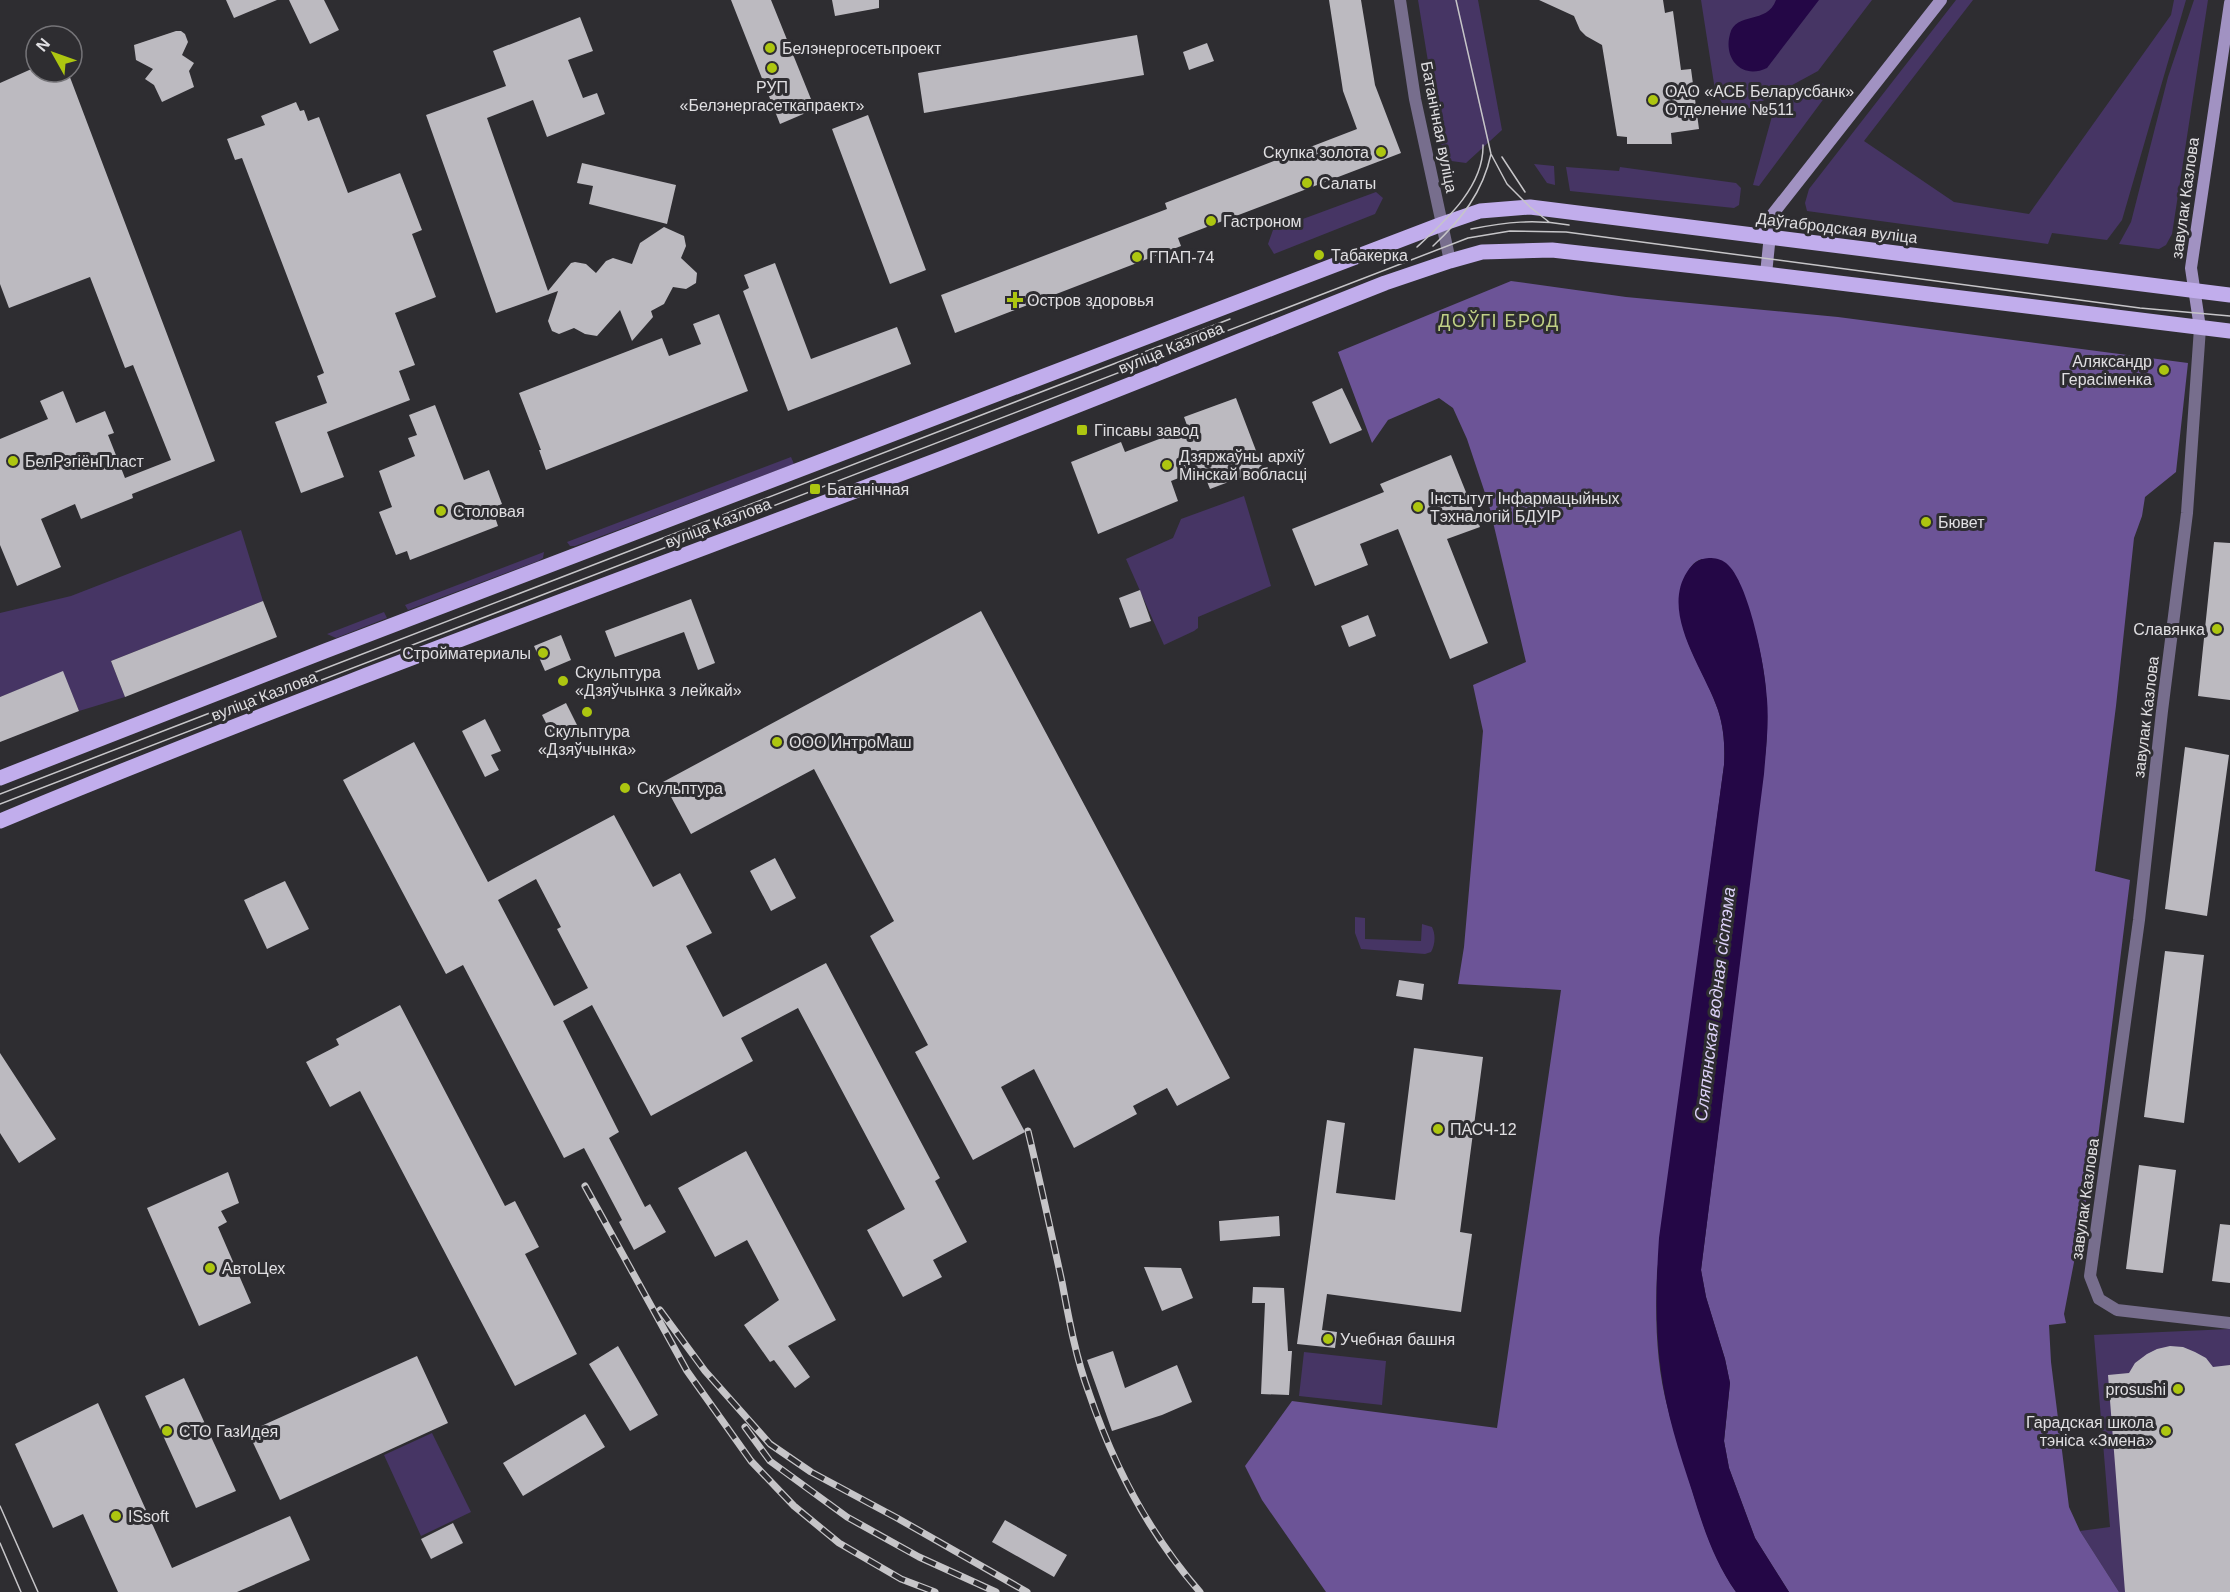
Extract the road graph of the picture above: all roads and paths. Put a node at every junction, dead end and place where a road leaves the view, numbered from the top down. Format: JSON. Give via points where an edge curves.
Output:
{"nodes":[{"id":1,"x":1400,"y":0,"type":"edge"},
{"id":2,"x":1941,"y":0,"type":"edge"},
{"id":3,"x":2230,"y":3,"type":"edge"},
{"id":4,"x":1442,"y":224,"type":"junction"},
{"id":5,"x":1769,"y":238,"type":"junction"},
{"id":6,"x":1450,"y":261,"type":"junction"},
{"id":7,"x":1766,"y":274,"type":"junction"},
{"id":8,"x":2194,"y":291,"type":"junction"},
{"id":9,"x":2230,"y":295,"type":"edge"},
{"id":10,"x":2200,"y":328,"type":"junction"},
{"id":11,"x":2230,"y":331,"type":"edge"},
{"id":12,"x":0,"y":778,"type":"edge"},
{"id":13,"x":0,"y":821,"type":"edge"},
{"id":14,"x":2230,"y":1323,"type":"edge"}],
"edges":[{"from":1,"to":4,"type":"street","name":"Батанічная вуліца","via":[[1415,99]]},
{"from":2,"to":5,"type":"main road","via":[[1772,215]]},
{"from":3,"to":8,"type":"main road","name":"завулак Казлова","via":[[2191,268]]},
{"from":4,"to":5,"type":"main road","name":"Даўгабродская вуліца","via":[[1480,212],[1530,207]]},
{"from":4,"to":6,"type":"street","name":"Батанічная вуліца"},
{"from":4,"to":12,"type":"main road","name":"вуліца Казлова"},
{"from":5,"to":7,"type":"main road"},
{"from":5,"to":8,"type":"main road","name":"Даўгабродская вуліца"},
{"from":6,"to":7,"type":"main road","via":[[1482,252],[1552,250]]},
{"from":6,"to":13,"type":"main road","name":"вуліца Казлова","via":[[1384,283],[940,459],[413,657]]},
{"from":7,"to":10,"type":"main road"},
{"from":8,"to":9,"type":"main road","name":"Даўгабродская вуліца"},
{"from":8,"to":10,"type":"main road","name":"завулак Казлова"},
{"from":10,"to":11,"type":"main road"},
{"from":10,"to":14,"type":"street","name":"завулак Казлова","via":[[2186,523],[2139,920],[2090,1276],[2099,1299],[2118,1310]]}]}
